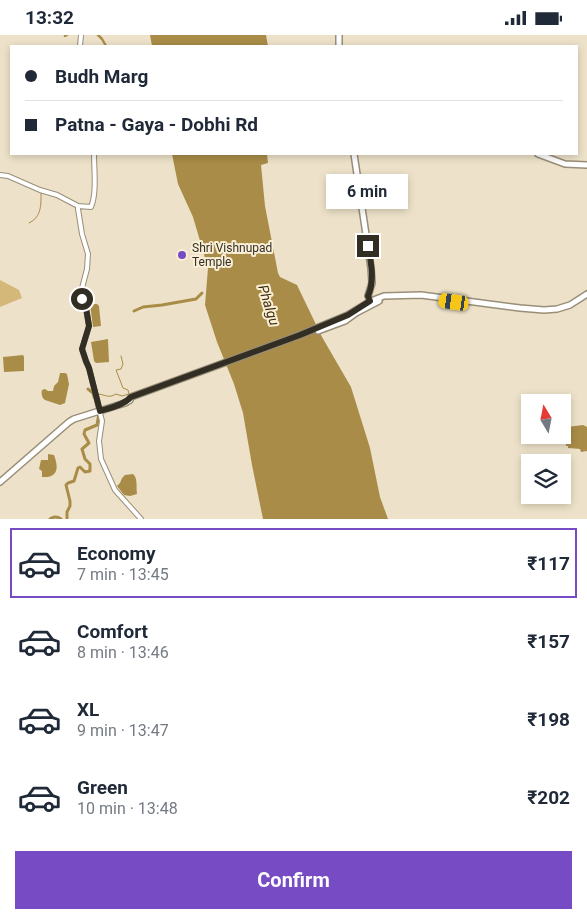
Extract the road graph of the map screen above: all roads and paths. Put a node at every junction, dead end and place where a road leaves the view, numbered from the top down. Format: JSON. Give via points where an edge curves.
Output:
{"nodes":[{"id":1,"x":94,"y":155,"type":"edge"},
{"id":2,"x":354,"y":155,"type":"edge"},
{"id":3,"x":541,"y":155,"type":"edge"},
{"id":4,"x":587,"y":165,"type":"edge"},
{"id":5,"x":0,"y":175,"type":"edge"},
{"id":6,"x":78,"y":205,"type":"junction"},
{"id":7,"x":587,"y":296,"type":"edge"},
{"id":8,"x":371,"y":302,"type":"junction"},
{"id":9,"x":100,"y":411,"type":"junction"},
{"id":10,"x":0,"y":482,"type":"edge"},
{"id":11,"x":141,"y":519,"type":"edge"}],
"edges":[{"from":1,"to":6,"type":"street","via":[[91,207]]},
{"from":2,"to":8,"type":"main road","via":[[371,261],[372,283],[368,296]]},
{"from":3,"to":4,"type":"main road","via":[[565,164]]},
{"from":5,"to":6,"type":"street"},
{"from":6,"to":9,"type":"street","via":[[88,254],[81,292],[89,326],[82,349]]},
{"from":7,"to":8,"type":"main road","via":[[570,305],[544,310],[421,295],[384,296]]},
{"from":8,"to":9,"type":"main road","via":[[350,319]]},
{"from":9,"to":10,"type":"main road","via":[[69,422]]},
{"from":9,"to":11,"type":"street","via":[[101,459],[115,490]]}]}
